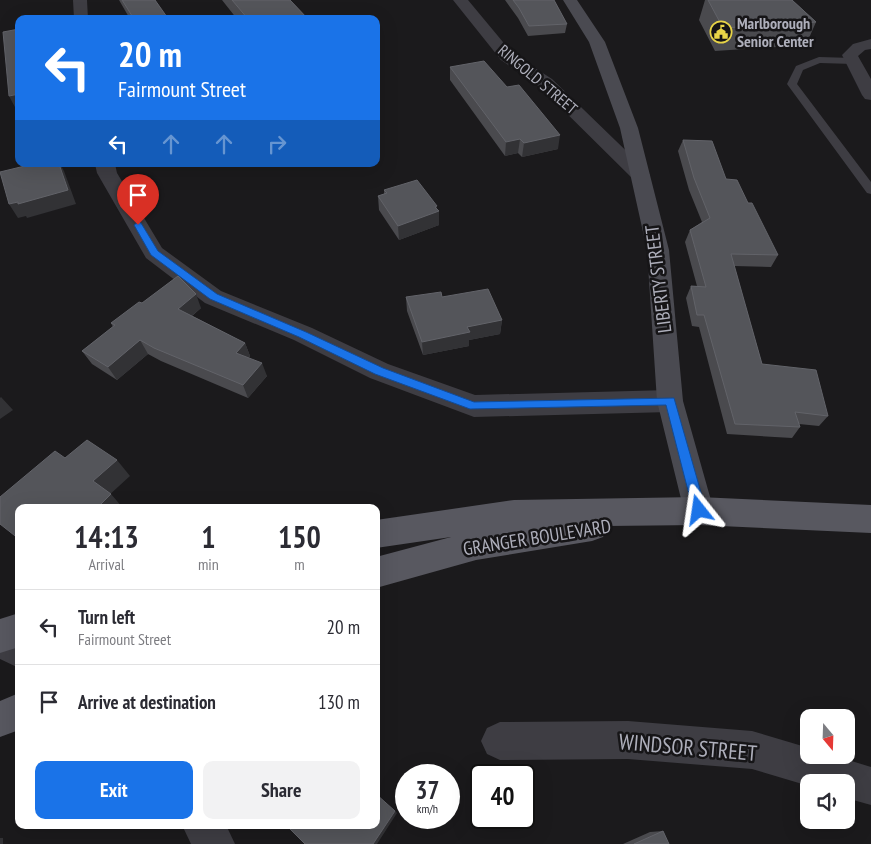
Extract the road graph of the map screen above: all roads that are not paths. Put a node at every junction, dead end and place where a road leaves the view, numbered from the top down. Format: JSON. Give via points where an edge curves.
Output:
{"nodes":[{"id":1,"x":82,"y":0,"type":"edge"},
{"id":2,"x":460,"y":0,"type":"edge"},
{"id":3,"x":570,"y":0,"type":"edge"},
{"id":4,"x":81,"y":15,"type":"edge"},
{"id":5,"x":870,"y":44,"type":"edge"},
{"id":6,"x":853,"y":61,"type":"junction"},
{"id":7,"x":871,"y":95,"type":"edge"},
{"id":8,"x":106,"y":167,"type":"edge"},
{"id":9,"x":640,"y":176,"type":"junction"},
{"id":10,"x":871,"y":190,"type":"edge"},
{"id":11,"x":670,"y":401,"type":"junction"},
{"id":12,"x":699,"y":510,"type":"junction"},
{"id":13,"x":871,"y":519,"type":"edge"},
{"id":14,"x":380,"y":533,"type":"edge"},
{"id":15,"x":380,"y":572,"type":"edge"},
{"id":16,"x":15,"y":631,"type":"edge"},
{"id":17,"x":0,"y":636,"type":"edge"},
{"id":18,"x":0,"y":640,"type":"edge"},
{"id":19,"x":15,"y":649,"type":"edge"},
{"id":20,"x":15,"y":713,"type":"edge"},
{"id":21,"x":0,"y":719,"type":"edge"},
{"id":22,"x":500,"y":741,"type":"dead end"},
{"id":23,"x":871,"y":786,"type":"edge"},
{"id":24,"x":205,"y":829,"type":"edge"},
{"id":25,"x":215,"y":844,"type":"edge"}],
"edges":[{"from":1,"to":4,"type":"street"},
{"from":2,"to":9,"type":"street","name":"RINGOLD STREET","via":[[507,57],[546,83]]},
{"from":3,"to":9,"type":"street","name":"LIBERTY STREET","via":[[597,42],[630,128]]},
{"from":5,"to":6,"type":"street","via":[[859,47],[850,55]]},
{"from":6,"to":7,"type":"street"},
{"from":6,"to":10,"type":"lane","via":[[819,60],[799,68],[792,84]]},
{"from":8,"to":11,"type":"street","via":[[154,253],[213,296],[379,371],[474,406]]},
{"from":9,"to":11,"type":"street","name":"LIBERTY STREET","via":[[658,250]]},
{"from":11,"to":12,"type":"street","name":"LIBERTY STREET"},
{"from":12,"to":13,"type":"main road","name":"GRANGER BOULEVARD"},
{"from":12,"to":14,"type":"main road","name":"GRANGER BOULEVARD","via":[[514,514]]},
{"from":12,"to":15,"type":"main road","name":"GRANGER BOULEVARD","via":[[476,545]]},
{"from":16,"to":17,"type":"main road"},
{"from":18,"to":19,"type":"street"},
{"from":20,"to":21,"type":"main road"},
{"from":22,"to":23,"type":"street","name":"WINDSOR STREET","via":[[628,740],[752,750]]},
{"from":24,"to":25,"type":"street"}]}
